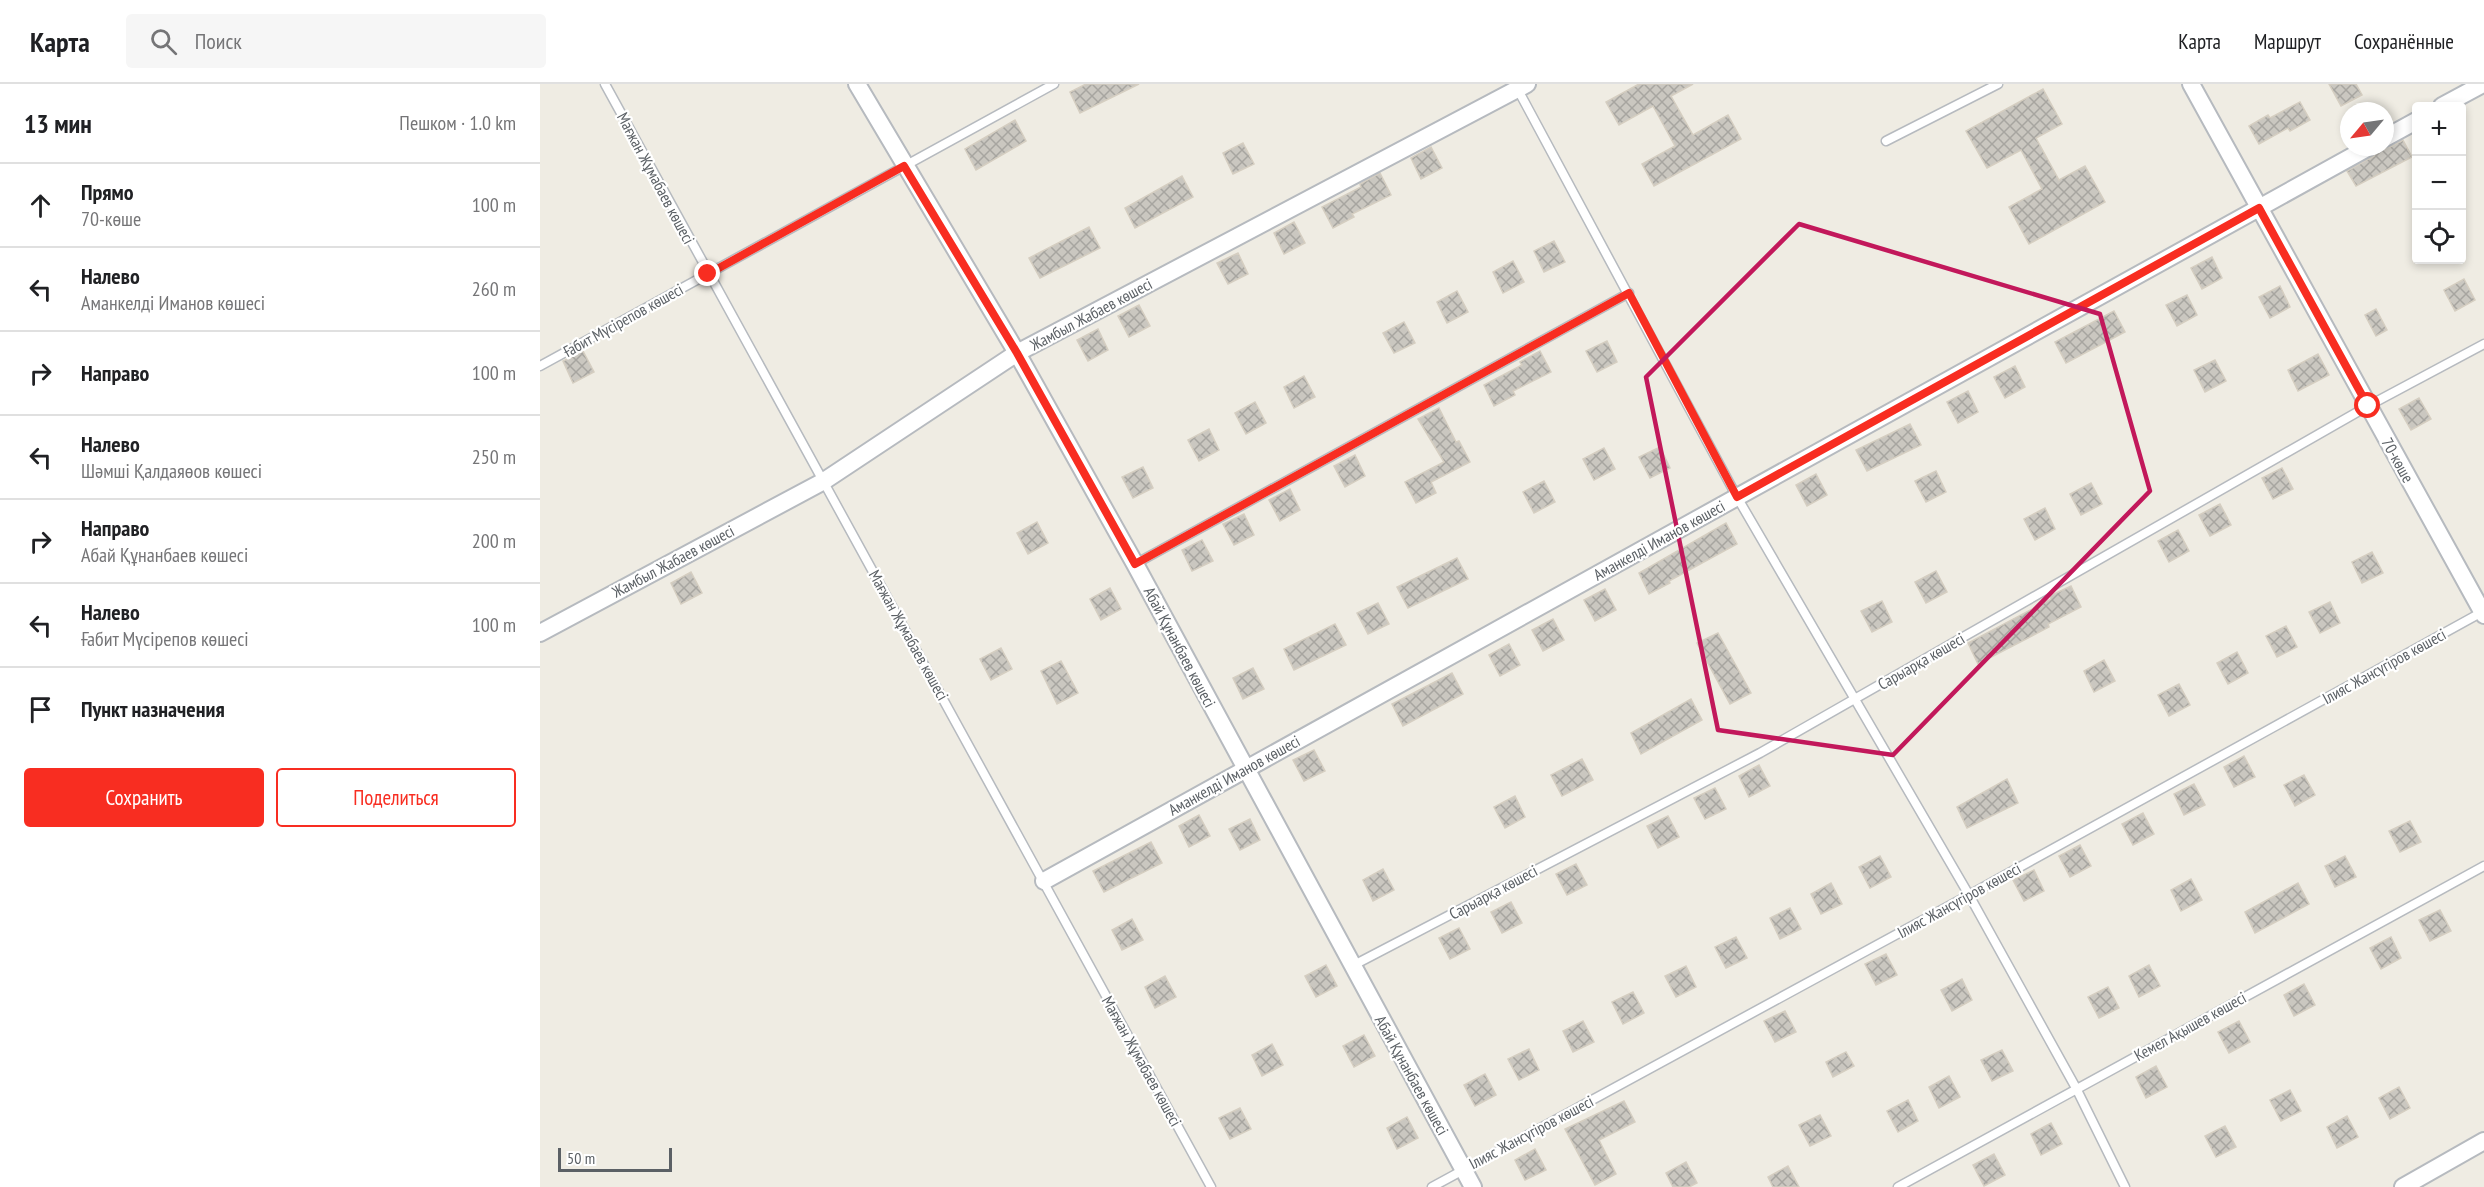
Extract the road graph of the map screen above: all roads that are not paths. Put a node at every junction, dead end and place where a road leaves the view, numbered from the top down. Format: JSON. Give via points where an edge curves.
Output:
{"nodes":[{"id":1,"x":605,"y":84,"type":"edge"},
{"id":2,"x":857,"y":84,"type":"edge"},
{"id":3,"x":1054,"y":84,"type":"edge"},
{"id":4,"x":1998,"y":84,"type":"edge"},
{"id":5,"x":2191,"y":84,"type":"edge"},
{"id":6,"x":2483,"y":84,"type":"edge"},
{"id":7,"x":1519,"y":86,"type":"edge"},
{"id":8,"x":2449,"y":102,"type":"edge"},
{"id":9,"x":2412,"y":123,"type":"edge"},
{"id":10,"x":2394,"y":133,"type":"edge"},
{"id":11,"x":1886,"y":141,"type":"dead end"},
{"id":12,"x":2353,"y":156,"type":"edge"},
{"id":13,"x":904,"y":166,"type":"junction"},
{"id":14,"x":2259,"y":208,"type":"junction"},
{"id":15,"x":708,"y":274,"type":"junction"},
{"id":16,"x":1629,"y":293,"type":"junction"},
{"id":17,"x":2484,"y":344,"type":"edge"},
{"id":18,"x":1017,"y":353,"type":"junction"},
{"id":19,"x":540,"y":366,"type":"edge"},
{"id":20,"x":2368,"y":406,"type":"junction"},
{"id":21,"x":824,"y":480,"type":"junction"},
{"id":22,"x":1737,"y":497,"type":"junction"},
{"id":23,"x":1135,"y":564,"type":"junction"},
{"id":24,"x":2483,"y":612,"type":"edge"},
{"id":25,"x":540,"y":633,"type":"edge"},
{"id":26,"x":1854,"y":699,"type":"junction"},
{"id":27,"x":1245,"y":769,"type":"junction"},
{"id":28,"x":2484,"y":866,"type":"edge"},
{"id":29,"x":1044,"y":881,"type":"junction"},
{"id":30,"x":1969,"y":895,"type":"junction"},
{"id":31,"x":1351,"y":966,"type":"junction"},
{"id":32,"x":2076,"y":1088,"type":"junction"},
{"id":33,"x":2484,"y":1141,"type":"edge"},
{"id":34,"x":1463,"y":1169,"type":"junction"},
{"id":35,"x":1211,"y":1187,"type":"edge"},
{"id":36,"x":1432,"y":1187,"type":"edge"},
{"id":37,"x":1473,"y":1187,"type":"edge"},
{"id":38,"x":1898,"y":1187,"type":"edge"},
{"id":39,"x":2125,"y":1187,"type":"edge"},
{"id":40,"x":2403,"y":1187,"type":"edge"}],
"edges":[{"from":1,"to":15,"type":"lane","name":"Мағжан Жұмабаев көшесі"},
{"from":2,"to":13,"type":"street","name":"Абай Құнанбаев көшесі"},
{"from":3,"to":13,"type":"lane","name":"Ғабит Мүсірепов көшесі"},
{"from":4,"to":11,"type":"lane"},
{"from":5,"to":14,"type":"street","name":"70-көше"},
{"from":6,"to":8,"type":"street"},
{"from":7,"to":16,"type":"lane"},
{"from":7,"to":18,"type":"street","name":"Жамбыл Жабаев көшесі"},
{"from":9,"to":10,"type":"street"},
{"from":12,"to":14,"type":"street","name":"Аманкелді Иманов көшесі"},
{"from":13,"to":15,"type":"lane","name":"Ғабит Мүсірепов көшесі"},
{"from":13,"to":18,"type":"street","name":"Абай Құнанбаев көшесі"},
{"from":14,"to":20,"type":"street","name":"70-көше"},
{"from":14,"to":22,"type":"street","name":"Аманкелді Иманов көшесі"},
{"from":15,"to":19,"type":"lane","name":"Ғабит Мүсірепов көшесі"},
{"from":15,"to":21,"type":"lane","name":"Мағжан Жұмабаев көшесі"},
{"from":16,"to":22,"type":"lane"},
{"from":16,"to":23,"type":"lane"},
{"from":17,"to":20,"type":"lane","name":"Сарыарқа көшесі"},
{"from":18,"to":21,"type":"street","name":"Жамбыл Жабаев көшесі"},
{"from":18,"to":23,"type":"street","name":"Абай Құнанбаев көшесі"},
{"from":20,"to":24,"type":"street","name":"70-көше"},
{"from":20,"to":26,"type":"lane","name":"Сарыарқа көшесі"},
{"from":21,"to":25,"type":"street","name":"Жамбыл Жабаев көшесі"},
{"from":21,"to":29,"type":"lane","name":"Мағжан Жұмабаев көшесі"},
{"from":22,"to":26,"type":"lane"},
{"from":22,"to":27,"type":"street","name":"Аманкелді Иманов көшесі"},
{"from":23,"to":27,"type":"street","name":"Абай Құнанбаев көшесі"},
{"from":24,"to":30,"type":"lane","name":"Ілияс Жансүгіров көшесі"},
{"from":26,"to":30,"type":"lane"},
{"from":26,"to":31,"type":"lane","name":"Сарыарқа көшесі","via":[[1760,753]]},
{"from":27,"to":29,"type":"street","name":"Аманкелді Иманов көшесі"},
{"from":27,"to":31,"type":"street","name":"Абай Құнанбаев көшесі"},
{"from":28,"to":32,"type":"lane","name":"Кемел Ақышев көшесі"},
{"from":29,"to":35,"type":"lane","name":"Мағжан Жұмабаев көшесі"},
{"from":30,"to":32,"type":"lane"},
{"from":30,"to":34,"type":"lane","name":"Ілияс Жансүгіров көшесі"},
{"from":31,"to":34,"type":"street","name":"Абай Құнанбаев көшесі"},
{"from":32,"to":38,"type":"lane","name":"Кемел Ақышев көшесі"},
{"from":32,"to":39,"type":"lane"},
{"from":33,"to":40,"type":"street"},
{"from":34,"to":36,"type":"lane","name":"Ілияс Жансүгіров көшесі"},
{"from":34,"to":37,"type":"street","name":"Абай Құнанбаев көшесі"}]}
